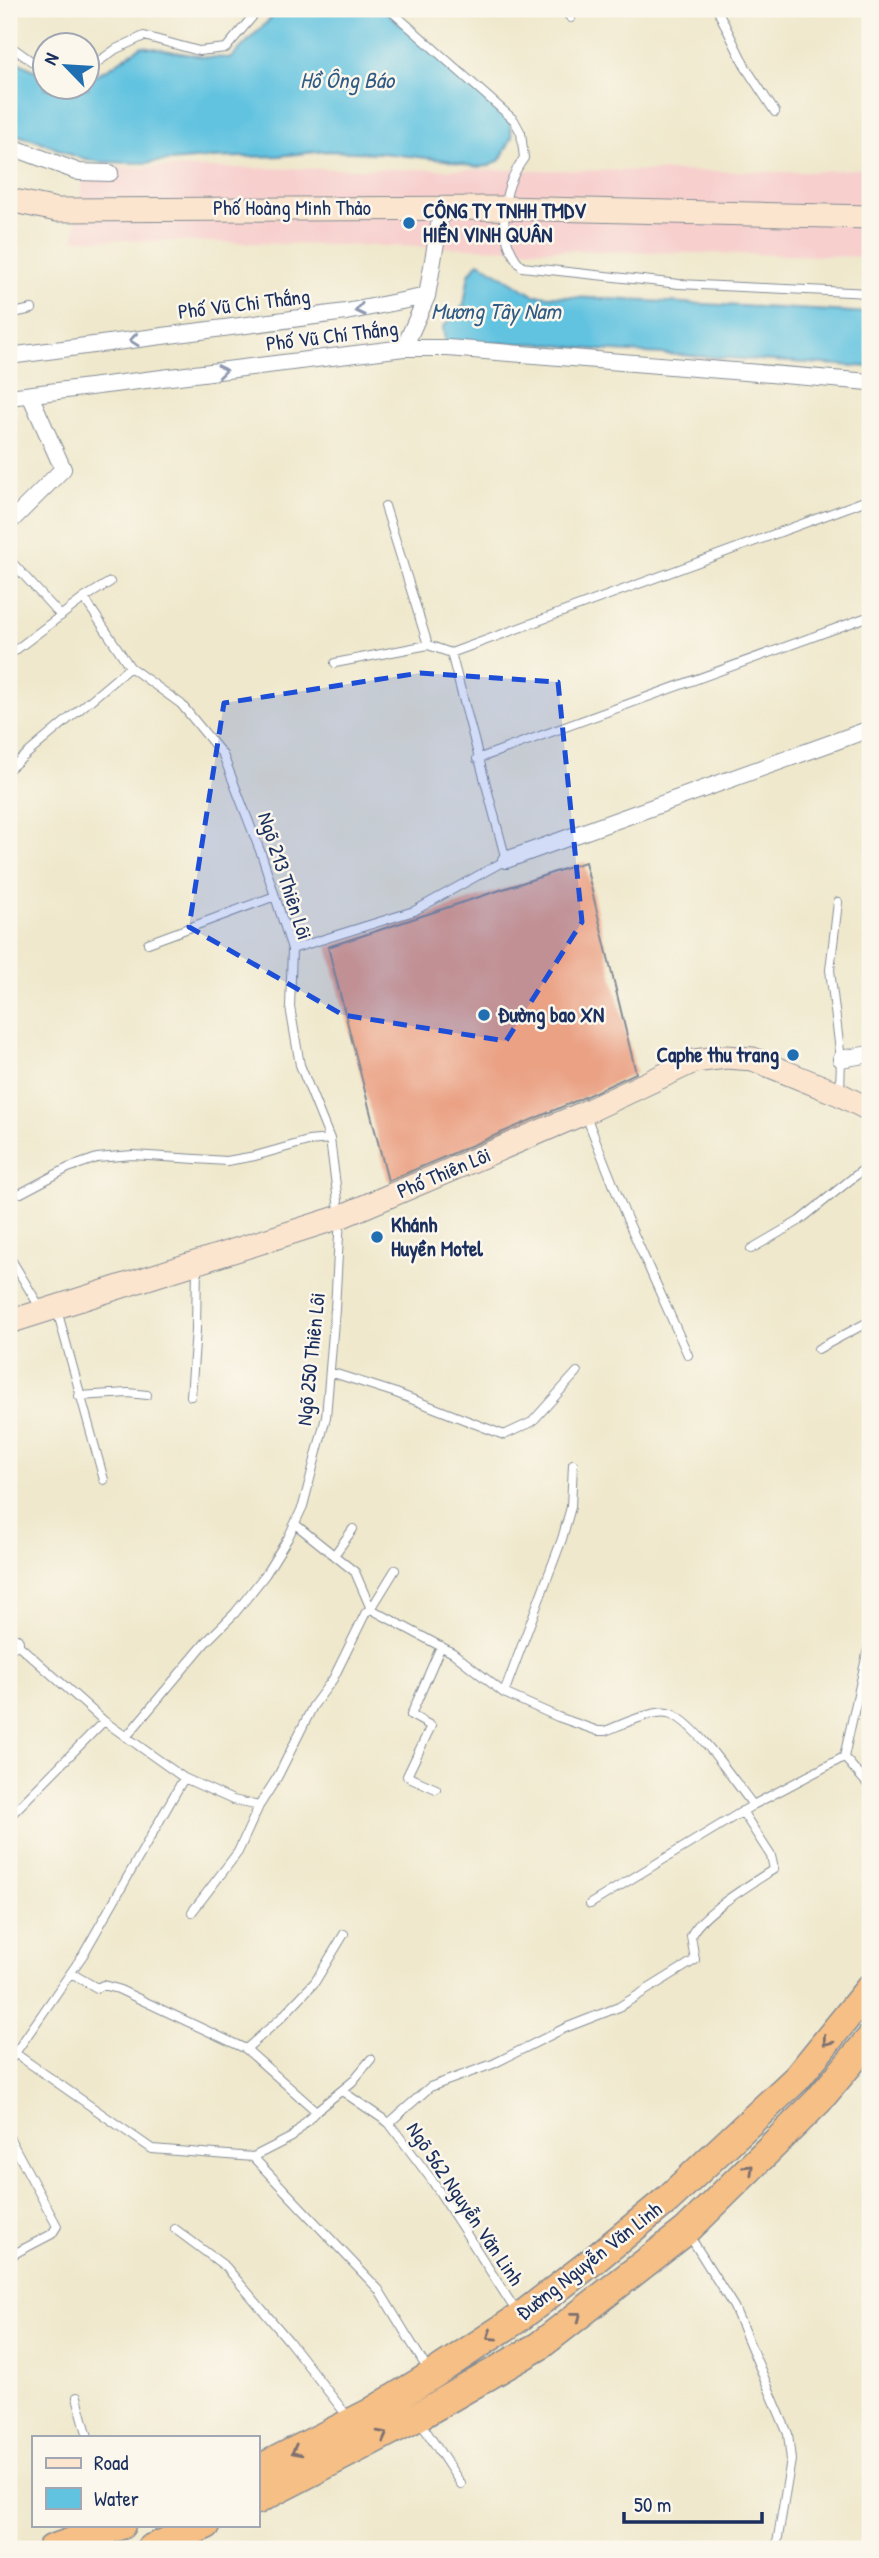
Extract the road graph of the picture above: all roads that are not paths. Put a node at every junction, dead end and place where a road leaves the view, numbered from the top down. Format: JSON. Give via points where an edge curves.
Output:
{"nodes":[{"id":1,"x":259,"y":9,"type":"edge"},
{"id":2,"x":389,"y":9,"type":"edge"},
{"id":3,"x":562,"y":9,"type":"edge"},
{"id":4,"x":717,"y":9,"type":"edge"},
{"id":5,"x":571,"y":18,"type":"dead end"},
{"id":6,"x":9,"y":46,"type":"edge"},
{"id":7,"x":102,"y":59,"type":"edge"},
{"id":8,"x":32,"y":62,"type":"edge"},
{"id":9,"x":775,"y":112,"type":"dead end"},
{"id":10,"x":9,"y":146,"type":"edge"},
{"id":11,"x":110,"y":173,"type":"dead end"},
{"id":12,"x":9,"y":200,"type":"edge"},
{"id":13,"x":442,"y":207,"type":"junction"},
{"id":14,"x":504,"y":208,"type":"junction"},
{"id":15,"x":870,"y":217,"type":"edge"},
{"id":16,"x":870,"y":293,"type":"edge"},
{"id":17,"x":427,"y":296,"type":"junction"},
{"id":18,"x":32,"y":309,"type":"dead end"},
{"id":19,"x":9,"y":314,"type":"edge"},
{"id":20,"x":404,"y":348,"type":"junction"},
{"id":21,"x":9,"y":356,"type":"edge"},
{"id":22,"x":870,"y":382,"type":"edge"},
{"id":23,"x":30,"y":395,"type":"junction"},
{"id":24,"x":9,"y":397,"type":"edge"},
{"id":25,"x":9,"y":439,"type":"edge"},
{"id":26,"x":9,"y":447,"type":"edge"},
{"id":27,"x":870,"y":499,"type":"edge"},
{"id":28,"x":385,"y":506,"type":"dead end"},
{"id":29,"x":9,"y":523,"type":"edge"},
{"id":30,"x":9,"y":559,"type":"edge"},
{"id":31,"x":110,"y":582,"type":"dead end"},
{"id":32,"x":84,"y":598,"type":"junction"},
{"id":33,"x":61,"y":616,"type":"junction"},
{"id":34,"x":870,"y":616,"type":"edge"},
{"id":35,"x":428,"y":645,"type":"junction"},
{"id":36,"x":451,"y":653,"type":"junction"},
{"id":37,"x":9,"y":655,"type":"edge"},
{"id":38,"x":335,"y":663,"type":"dead end"},
{"id":39,"x":130,"y":667,"type":"junction"},
{"id":40,"x":870,"y":729,"type":"edge"},
{"id":41,"x":477,"y":759,"type":"junction"},
{"id":42,"x":9,"y":769,"type":"edge"},
{"id":43,"x":506,"y":860,"type":"junction"},
{"id":44,"x":275,"y":896,"type":"junction"},
{"id":45,"x":838,"y":902,"type":"dead end"},
{"id":46,"x":148,"y":943,"type":"dead end"},
{"id":47,"x":292,"y":949,"type":"junction"},
{"id":48,"x":870,"y":1054,"type":"edge"},
{"id":49,"x":841,"y":1059,"type":"junction"},
{"id":50,"x":839,"y":1094,"type":"junction"},
{"id":51,"x":870,"y":1110,"type":"edge"},
{"id":52,"x":584,"y":1113,"type":"junction"},
{"id":53,"x":330,"y":1139,"type":"junction"},
{"id":54,"x":870,"y":1164,"type":"edge"},
{"id":55,"x":21,"y":1194,"type":"dead end"},
{"id":56,"x":340,"y":1217,"type":"junction"},
{"id":57,"x":751,"y":1249,"type":"dead end"},
{"id":58,"x":9,"y":1256,"type":"edge"},
{"id":59,"x":197,"y":1262,"type":"junction"},
{"id":60,"x":49,"y":1309,"type":"junction"},
{"id":61,"x":870,"y":1321,"type":"edge"},
{"id":62,"x":9,"y":1322,"type":"edge"},
{"id":63,"x":818,"y":1349,"type":"dead end"},
{"id":64,"x":688,"y":1355,"type":"dead end"},
{"id":65,"x":330,"y":1371,"type":"junction"},
{"id":66,"x":577,"y":1372,"type":"dead end"},
{"id":67,"x":146,"y":1395,"type":"dead end"},
{"id":68,"x":79,"y":1396,"type":"junction"},
{"id":69,"x":191,"y":1396,"type":"dead end"},
{"id":70,"x":573,"y":1464,"type":"dead end"},
{"id":71,"x":104,"y":1480,"type":"dead end"},
{"id":72,"x":295,"y":1524,"type":"junction"},
{"id":73,"x":353,"y":1529,"type":"dead end"},
{"id":74,"x":335,"y":1554,"type":"junction"},
{"id":75,"x":395,"y":1570,"type":"dead end"},
{"id":76,"x":370,"y":1609,"type":"junction"},
{"id":77,"x":870,"y":1640,"type":"edge"},
{"id":78,"x":11,"y":1642,"type":"edge"},
{"id":79,"x":441,"y":1646,"type":"junction"},
{"id":80,"x":504,"y":1693,"type":"junction"},
{"id":81,"x":104,"y":1721,"type":"junction"},
{"id":82,"x":127,"y":1736,"type":"junction"},
{"id":83,"x":844,"y":1757,"type":"junction"},
{"id":84,"x":184,"y":1778,"type":"junction"},
{"id":85,"x":870,"y":1787,"type":"edge"},
{"id":86,"x":436,"y":1789,"type":"dead end"},
{"id":87,"x":753,"y":1805,"type":"junction"},
{"id":88,"x":260,"y":1806,"type":"junction"},
{"id":89,"x":742,"y":1811,"type":"junction"},
{"id":90,"x":9,"y":1817,"type":"edge"},
{"id":91,"x":590,"y":1904,"type":"dead end"},
{"id":92,"x":192,"y":1912,"type":"dead end"},
{"id":93,"x":344,"y":1934,"type":"dead end"},
{"id":94,"x":71,"y":1973,"type":"junction"},
{"id":95,"x":870,"y":1988,"type":"edge"},
{"id":96,"x":870,"y":2039,"type":"edge"},
{"id":97,"x":246,"y":2049,"type":"junction"},
{"id":98,"x":12,"y":2051,"type":"edge"},
{"id":99,"x":372,"y":2059,"type":"dead end"},
{"id":100,"x":9,"y":2062,"type":"edge"},
{"id":101,"x":342,"y":2091,"type":"junction"},
{"id":102,"x":316,"y":2111,"type":"junction"},
{"id":103,"x":389,"y":2123,"type":"junction"},
{"id":104,"x":9,"y":2137,"type":"edge"},
{"id":105,"x":253,"y":2157,"type":"junction"},
{"id":106,"x":175,"y":2229,"type":"dead end"},
{"id":107,"x":686,"y":2231,"type":"junction"},
{"id":108,"x":9,"y":2256,"type":"edge"},
{"id":109,"x":520,"y":2317,"type":"junction"},
{"id":110,"x":432,"y":2375,"type":"junction"},
{"id":111,"x":77,"y":2397,"type":"dead end"},
{"id":112,"x":417,"y":2417,"type":"junction"},
{"id":113,"x":352,"y":2423,"type":"junction"},
{"id":114,"x":88,"y":2436,"type":"edge"},
{"id":115,"x":259,"y":2469,"type":"edge"},
{"id":116,"x":461,"y":2484,"type":"dead end"},
{"id":117,"x":259,"y":2499,"type":"edge"},
{"id":118,"x":115,"y":2526,"type":"edge"},
{"id":119,"x":203,"y":2526,"type":"edge"},
{"id":120,"x":52,"y":2549,"type":"edge"},
{"id":121,"x":150,"y":2549,"type":"edge"},
{"id":122,"x":776,"y":2549,"type":"edge"}],
"edges":[{"from":1,"to":7,"type":"lane","via":[[226,48],[200,51],[144,36]]},
{"from":2,"to":14,"type":"lane","via":[[514,120],[524,158],[513,172]]},
{"from":3,"to":5,"type":"lane"},
{"from":4,"to":9,"type":"lane","via":[[746,68]]},
{"from":6,"to":8,"type":"lane"},
{"from":10,"to":11,"type":"street","via":[[79,172]]},
{"from":12,"to":13,"type":"main road","name":"Phố Hoàng Minh Thảo","via":[[57,210]]},
{"from":13,"to":14,"type":"main road","name":"Phố Hoàng Minh Thảo"},
{"from":13,"to":17,"type":"street"},
{"from":14,"to":15,"type":"main road","name":"Phố Hoàng Minh Thảo"},
{"from":14,"to":16,"type":"lane","via":[[505,236],[522,267],[679,284]]},
{"from":17,"to":20,"type":"street"},
{"from":17,"to":21,"type":"street","name":"Phố Vũ Chi Thắng","one_way":true,"via":[[346,312]]},
{"from":18,"to":19,"type":"lane"},
{"from":20,"to":22,"type":"street","name":"Phố Vũ Chí Thắng"},
{"from":23,"to":20,"type":"street","name":"Phố Vũ Chí Thắng","one_way":true},
{"from":23,"to":24,"type":"street","name":"Phố Vũ Chí Thắng"},
{"from":23,"to":29,"type":"street","via":[[63,469]]},
{"from":25,"to":26,"type":"lane"},
{"from":27,"to":36,"type":"lane"},
{"from":28,"to":35,"type":"lane"},
{"from":30,"to":33,"type":"lane"},
{"from":31,"to":32,"type":"lane"},
{"from":32,"to":33,"type":"lane"},
{"from":32,"to":39,"type":"lane","name":"Ngõ 213 Thiên Lôi"},
{"from":33,"to":37,"type":"lane"},
{"from":34,"to":41,"type":"lane"},
{"from":35,"to":36,"type":"lane"},
{"from":35,"to":38,"type":"lane"},
{"from":36,"to":41,"type":"lane"},
{"from":39,"to":42,"type":"lane"},
{"from":39,"to":44,"type":"lane","name":"Ngõ 213 Thiên Lôi","via":[[181,704],[223,755]]},
{"from":40,"to":43,"type":"street"},
{"from":41,"to":43,"type":"lane"},
{"from":43,"to":47,"type":"lane","via":[[414,911]]},
{"from":44,"to":46,"type":"lane"},
{"from":44,"to":47,"type":"lane","name":"Ngõ 213 Thiên Lôi"},
{"from":45,"to":49,"type":"lane","via":[[830,970]]},
{"from":47,"to":53,"type":"lane","name":"Ngõ 213 Thiên Lôi","via":[[290,1007],[300,1065]]},
{"from":48,"to":49,"type":"street"},
{"from":49,"to":50,"type":"lane"},
{"from":50,"to":51,"type":"main road","name":"Phố Thiên Lôi"},
{"from":50,"to":52,"type":"main road","name":"Phố Thiên Lôi","via":[[753,1059],[726,1057],[694,1061]]},
{"from":52,"to":56,"type":"main road","name":"Phố Thiên Lôi"},
{"from":52,"to":64,"type":"lane"},
{"from":53,"to":55,"type":"lane","via":[[227,1161],[133,1155],[97,1158]]},
{"from":53,"to":56,"type":"lane","name":"Ngõ 213 Thiên Lôi"},
{"from":54,"to":57,"type":"lane","via":[[799,1221]]},
{"from":56,"to":59,"type":"main road","name":"Phố Thiên Lôi"},
{"from":56,"to":65,"type":"lane","name":"Ngõ 250 Thiên Lôi"},
{"from":58,"to":60,"type":"lane"},
{"from":59,"to":60,"type":"main road","name":"Phố Thiên Lôi"},
{"from":59,"to":69,"type":"lane"},
{"from":60,"to":62,"type":"main road","name":"Phố Thiên Lôi"},
{"from":60,"to":68,"type":"lane","via":[[68,1346]]},
{"from":61,"to":63,"type":"lane"},
{"from":65,"to":66,"type":"lane","via":[[504,1435],[532,1422]]},
{"from":65,"to":72,"type":"lane","name":"Ngõ 250 Thiên Lôi","via":[[326,1417]]},
{"from":67,"to":68,"type":"lane"},
{"from":68,"to":71,"type":"lane"},
{"from":70,"to":80,"type":"lane","via":[[571,1507],[562,1539]]},
{"from":72,"to":74,"type":"lane"},
{"from":72,"to":82,"type":"lane","name":"Ngõ 250 Thiên Lôi","via":[[259,1583]]},
{"from":73,"to":74,"type":"lane"},
{"from":74,"to":76,"type":"lane","via":[[355,1572]]},
{"from":75,"to":76,"type":"lane"},
{"from":76,"to":79,"type":"lane"},
{"from":76,"to":88,"type":"lane"},
{"from":77,"to":83,"type":"lane"},
{"from":78,"to":81,"type":"lane"},
{"from":79,"to":80,"type":"lane"},
{"from":79,"to":86,"type":"lane","via":[[411,1715],[431,1726],[407,1776]]},
{"from":80,"to":87,"type":"lane","via":[[598,1731],[655,1714],[675,1716],[716,1755]]},
{"from":81,"to":82,"type":"lane"},
{"from":81,"to":90,"type":"lane"},
{"from":82,"to":84,"type":"lane"},
{"from":83,"to":85,"type":"lane"},
{"from":83,"to":87,"type":"lane"},
{"from":84,"to":88,"type":"lane","via":[[233,1800]]},
{"from":84,"to":94,"type":"lane"},
{"from":87,"to":89,"type":"lane"},
{"from":88,"to":92,"type":"lane","via":[[238,1852]]},
{"from":89,"to":91,"type":"lane"},
{"from":89,"to":103,"type":"lane","via":[[774,1868],[699,1924],[691,1936],[695,1960],[619,2007],[430,2087]]},
{"from":93,"to":97,"type":"lane","via":[[315,1982]]},
{"from":94,"to":97,"type":"lane","via":[[97,1988],[118,1989]]},
{"from":94,"to":98,"type":"lane"},
{"from":95,"to":109,"type":"highway","name":"Đường Nguyễn Văn Linh","one_way":true,"via":[[797,2078],[668,2199]]},
{"from":107,"to":96,"type":"highway","name":"Đường Nguyễn Văn Linh","one_way":true,"via":[[818,2101]]},
{"from":97,"to":102,"type":"lane"},
{"from":98,"to":100,"type":"lane"},
{"from":98,"to":105,"type":"lane","via":[[152,2149]]},
{"from":99,"to":101,"type":"lane"},
{"from":101,"to":102,"type":"lane"},
{"from":101,"to":103,"type":"lane","name":"Ngõ 562 Nguyễn Văn Linh"},
{"from":102,"to":105,"type":"lane","via":[[292,2137]]},
{"from":103,"to":109,"type":"lane","name":"Ngõ 562 Nguyễn Văn Linh"},
{"from":104,"to":108,"type":"lane","via":[[57,2226],[52,2234]]},
{"from":105,"to":110,"type":"lane","via":[[379,2290]]},
{"from":106,"to":113,"type":"lane","via":[[226,2267]]},
{"from":112,"to":107,"type":"highway","name":"Đường Nguyễn Văn Linh","one_way":true,"via":[[539,2346]]},
{"from":107,"to":122,"type":"lane","via":[[734,2307],[789,2434],[792,2460]]},
{"from":109,"to":110,"type":"highway","name":"Đường Nguyễn Văn Linh","one_way":true},
{"from":110,"to":113,"type":"highway","name":"Đường Nguyễn Văn Linh"},
{"from":111,"to":114,"type":"lane"},
{"from":112,"to":116,"type":"lane"},
{"from":117,"to":112,"type":"highway","name":"Đường Nguyễn Văn Linh","one_way":true},
{"from":113,"to":115,"type":"highway","name":"Đường Nguyễn Văn Linh","one_way":true},
{"from":118,"to":120,"type":"highway"},
{"from":119,"to":121,"type":"highway"}]}
